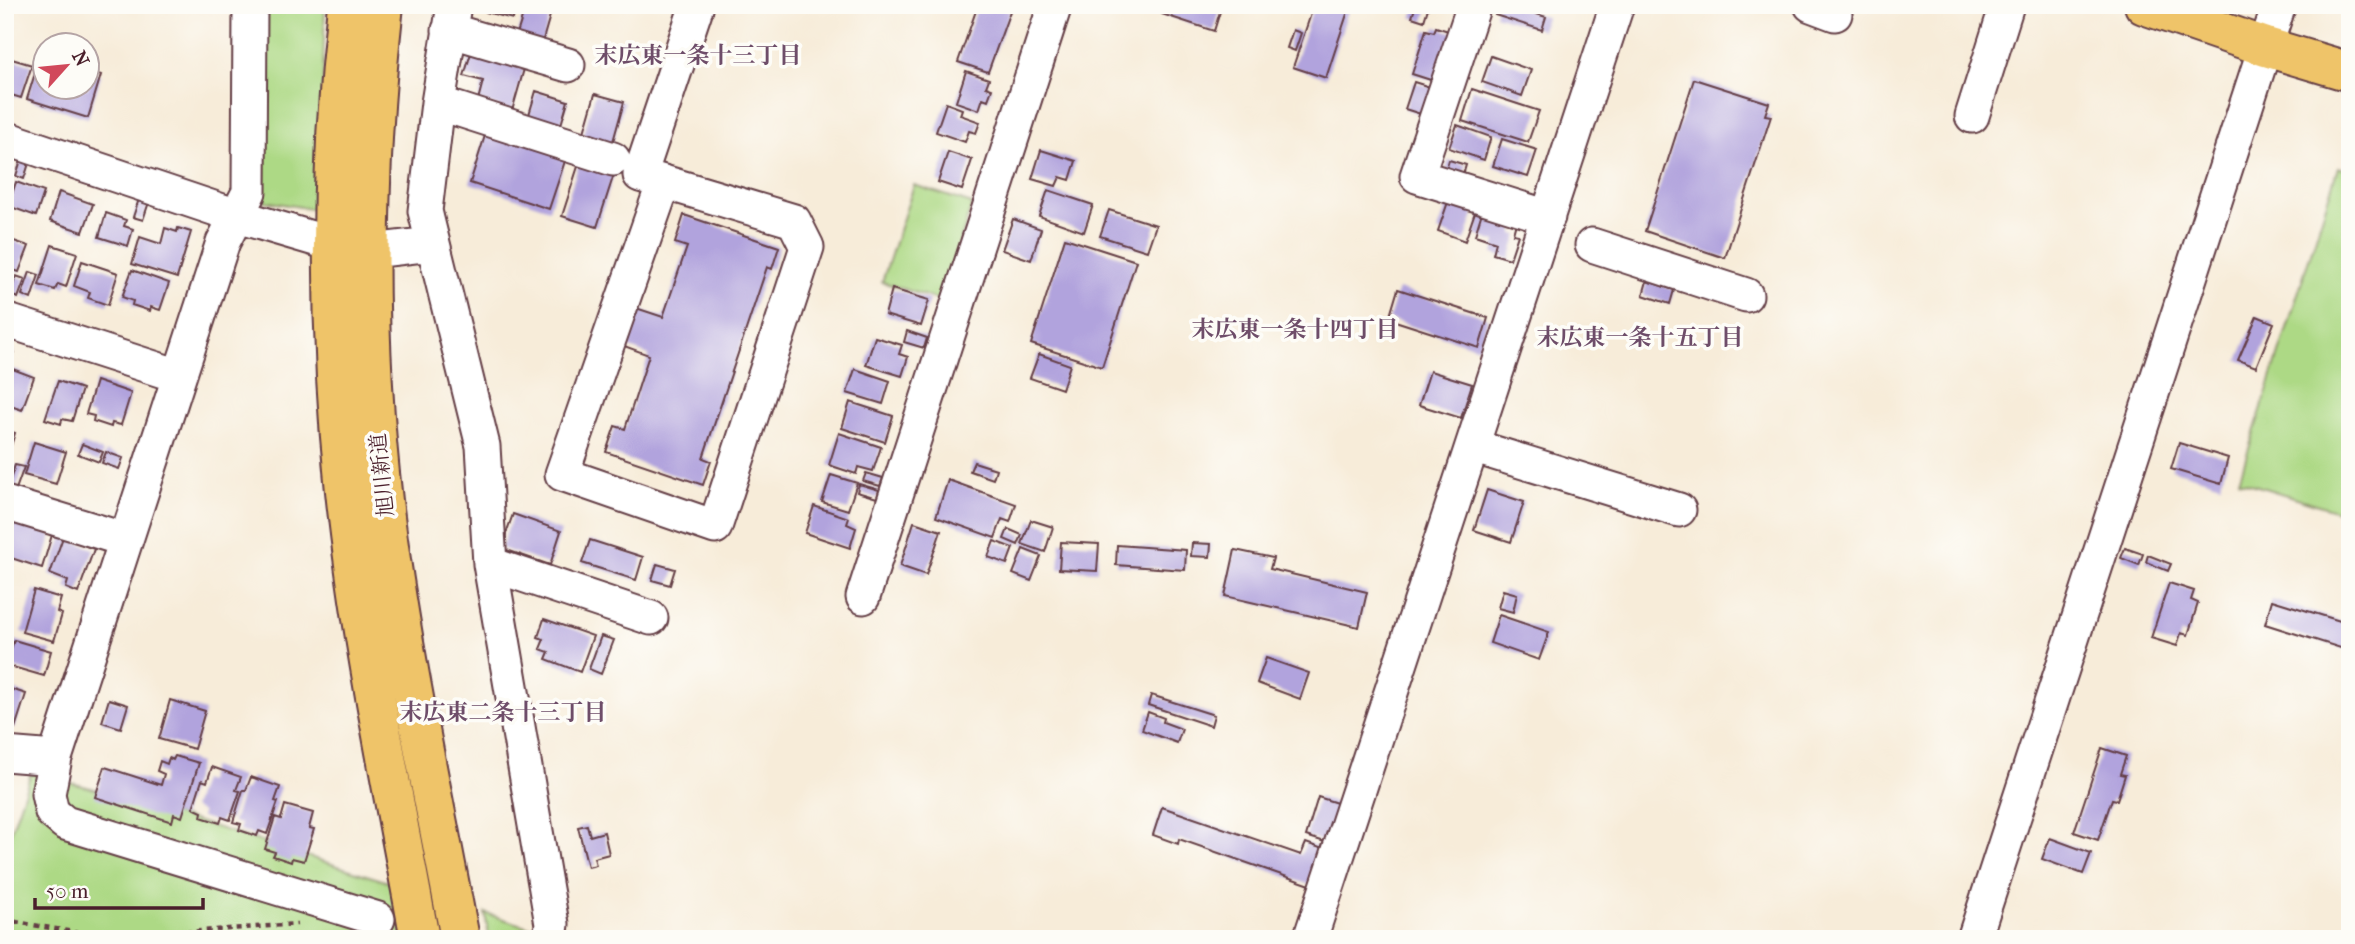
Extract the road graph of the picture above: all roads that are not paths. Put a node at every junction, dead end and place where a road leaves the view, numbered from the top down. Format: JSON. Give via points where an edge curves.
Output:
{"nodes":[{"id":1,"x":250,"y":5,"type":"edge"},
{"id":2,"x":347,"y":5,"type":"edge"},
{"id":3,"x":384,"y":5,"type":"edge"},
{"id":4,"x":697,"y":5,"type":"edge"},
{"id":5,"x":1055,"y":5,"type":"edge"},
{"id":6,"x":1474,"y":5,"type":"edge"},
{"id":7,"x":1617,"y":5,"type":"edge"},
{"id":8,"x":2007,"y":5,"type":"edge"},
{"id":9,"x":2144,"y":5,"type":"edge"},
{"id":10,"x":2279,"y":5,"type":"edge"},
{"id":11,"x":452,"y":18,"type":"edge"},
{"id":12,"x":2266,"y":47,"type":"junction"},
{"id":13,"x":568,"y":65,"type":"dead end"},
{"id":14,"x":2350,"y":72,"type":"edge"},
{"id":15,"x":438,"y":103,"type":"junction"},
{"id":16,"x":1972,"y":116,"type":"dead end"},
{"id":17,"x":5,"y":138,"type":"edge"},
{"id":18,"x":613,"y":159,"type":"dead end"},
{"id":19,"x":664,"y":182,"type":"junction"},
{"id":20,"x":237,"y":216,"type":"junction"},
{"id":21,"x":1548,"y":217,"type":"junction"},
{"id":22,"x":332,"y":244,"type":"junction"},
{"id":23,"x":432,"y":244,"type":"junction"},
{"id":24,"x":1592,"y":245,"type":"dead end"},
{"id":25,"x":371,"y":251,"type":"junction"},
{"id":26,"x":1746,"y":295,"type":"dead end"},
{"id":27,"x":5,"y":320,"type":"edge"},
{"id":28,"x":179,"y":376,"type":"junction"},
{"id":29,"x":1472,"y":446,"type":"junction"},
{"id":30,"x":5,"y":503,"type":"edge"},
{"id":31,"x":1679,"y":510,"type":"dead end"},
{"id":32,"x":126,"y":540,"type":"junction"},
{"id":33,"x":490,"y":564,"type":"junction"},
{"id":34,"x":863,"y":597,"type":"dead end"},
{"id":35,"x":651,"y":618,"type":"dead end"},
{"id":36,"x":5,"y":754,"type":"edge"},
{"id":37,"x":55,"y":758,"type":"junction"},
{"id":38,"x":378,"y":919,"type":"dead end"},
{"id":39,"x":420,"y":939,"type":"edge"},
{"id":40,"x":460,"y":939,"type":"edge"},
{"id":41,"x":550,"y":939,"type":"edge"},
{"id":42,"x":1310,"y":939,"type":"edge"},
{"id":43,"x":1974,"y":939,"type":"edge"}],
"edges":[{"from":1,"to":20,"type":"street","via":[[249,192]]},
{"from":2,"to":22,"type":"highway","name":"旭川新道"},
{"from":3,"to":25,"type":"highway","name":"旭川新道","via":[[371,170]]},
{"from":4,"to":19,"type":"street","via":[[640,175]]},
{"from":5,"to":34,"type":"street"},
{"from":6,"to":21,"type":"street","via":[[1417,176]]},
{"from":7,"to":21,"type":"street"},
{"from":8,"to":16,"type":"street"},
{"from":9,"to":12,"type":"highway"},
{"from":10,"to":12,"type":"street"},
{"from":11,"to":13,"type":"street"},
{"from":11,"to":15,"type":"street"},
{"from":12,"to":14,"type":"highway"},
{"from":12,"to":43,"type":"street"},
{"from":15,"to":18,"type":"street"},
{"from":15,"to":23,"type":"street","via":[[425,211]]},
{"from":17,"to":20,"type":"street"},
{"from":19,"to":19,"type":"street","via":[[794,220],[807,247],[715,527],[562,474]]},
{"from":20,"to":22,"type":"street"},
{"from":20,"to":28,"type":"street","via":[[223,242]]},
{"from":21,"to":29,"type":"street"},
{"from":22,"to":39,"type":"highway","name":"旭川新道","via":[[342,451],[358,598]]},
{"from":23,"to":25,"type":"street"},
{"from":23,"to":33,"type":"street","via":[[483,446]]},
{"from":24,"to":26,"type":"street"},
{"from":25,"to":40,"type":"highway","name":"旭川新道","via":[[374,398],[383,499],[398,614]]},
{"from":27,"to":28,"type":"street"},
{"from":28,"to":32,"type":"street"},
{"from":29,"to":31,"type":"street"},
{"from":29,"to":42,"type":"street"},
{"from":30,"to":32,"type":"street"},
{"from":32,"to":37,"type":"street"},
{"from":33,"to":35,"type":"street"},
{"from":33,"to":41,"type":"street","via":[[552,924]]},
{"from":36,"to":37,"type":"street"},
{"from":37,"to":38,"type":"street","via":[[48,794],[52,812],[65,824]]}]}
